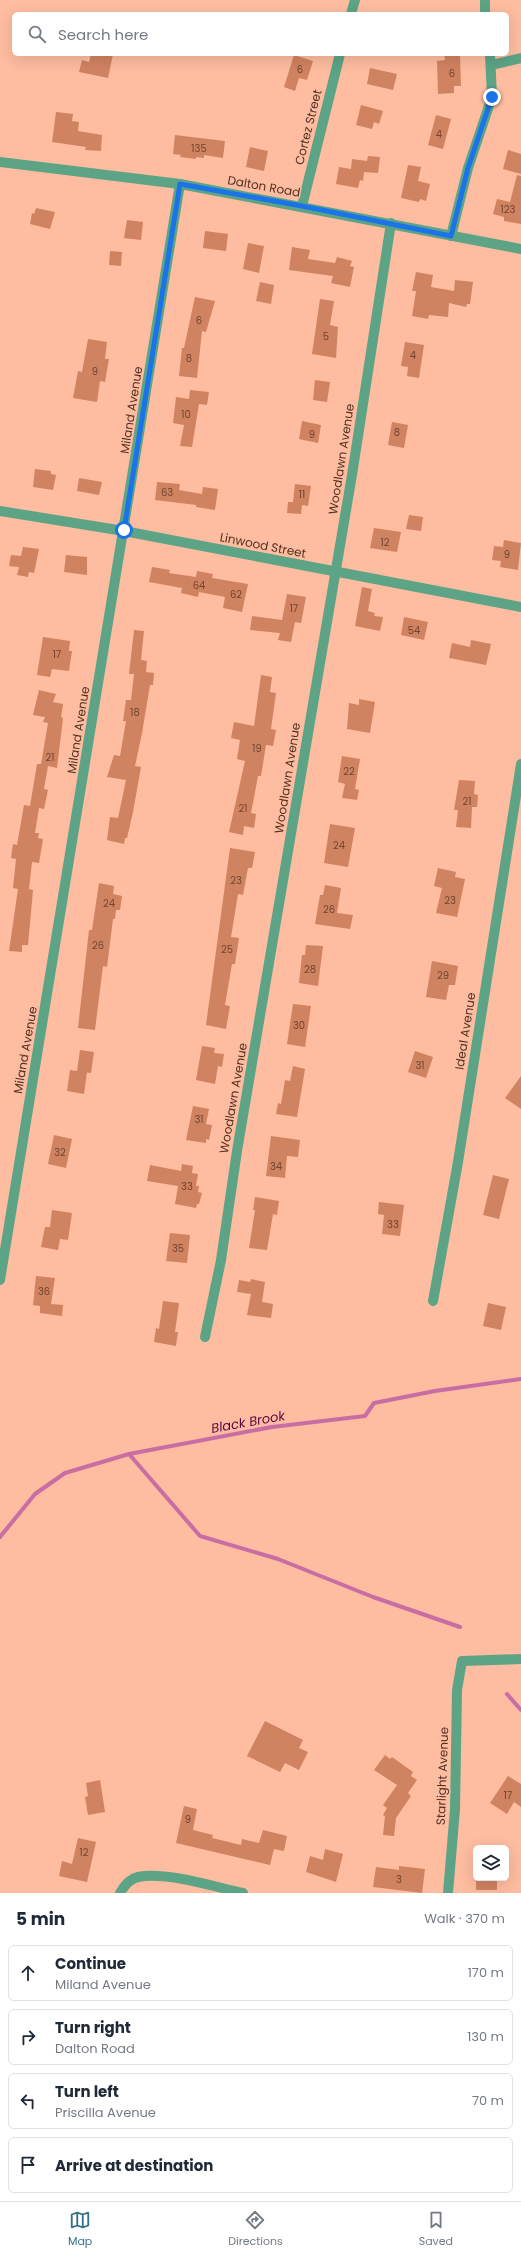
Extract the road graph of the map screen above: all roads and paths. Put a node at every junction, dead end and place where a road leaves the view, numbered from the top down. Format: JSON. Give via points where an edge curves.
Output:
{"nodes":[{"id":1,"x":355,"y":0,"type":"edge"},
{"id":2,"x":485,"y":0,"type":"edge"},
{"id":3,"x":352,"y":12,"type":"edge"},
{"id":4,"x":485,"y":12,"type":"edge"},
{"id":5,"x":340,"y":56,"type":"edge"},
{"id":6,"x":490,"y":56,"type":"edge"},
{"id":7,"x":521,"y":58,"type":"edge"},
{"id":8,"x":492,"y":65,"type":"junction"},
{"id":9,"x":0,"y":162,"type":"edge"},
{"id":10,"x":180,"y":184,"type":"junction"},
{"id":11,"x":302,"y":206,"type":"junction"},
{"id":12,"x":391,"y":223,"type":"junction"},
{"id":13,"x":451,"y":236,"type":"junction"},
{"id":14,"x":521,"y":250,"type":"edge"},
{"id":15,"x":0,"y":512,"type":"edge"},
{"id":16,"x":124,"y":530,"type":"junction"},
{"id":17,"x":335,"y":572,"type":"junction"},
{"id":18,"x":521,"y":607,"type":"edge"},
{"id":19,"x":521,"y":764,"type":"edge"},
{"id":20,"x":0,"y":1280,"type":"edge"},
{"id":21,"x":433,"y":1301,"type":"dead end"},
{"id":22,"x":205,"y":1338,"type":"dead end"},
{"id":23,"x":521,"y":1659,"type":"edge"},
{"id":24,"x":120,"y":1893,"type":"edge"},
{"id":25,"x":243,"y":1893,"type":"edge"},
{"id":26,"x":448,"y":1893,"type":"edge"}],
"edges":[{"from":1,"to":3,"type":"street"},
{"from":2,"to":4,"type":"street"},
{"from":5,"to":11,"type":"street","name":"Cortez Street"},
{"from":6,"to":8,"type":"street"},
{"from":7,"to":8,"type":"street"},
{"from":8,"to":13,"type":"street","via":[[492,97],[468,168]]},
{"from":9,"to":10,"type":"street","name":"Dalton Road"},
{"from":10,"to":11,"type":"street","name":"Dalton Road"},
{"from":10,"to":16,"type":"street","name":"Miland Avenue"},
{"from":11,"to":12,"type":"street","name":"Dalton Road"},
{"from":12,"to":13,"type":"street","name":"Dalton Road"},
{"from":12,"to":17,"type":"street","name":"Woodlawn Avenue"},
{"from":13,"to":14,"type":"street","name":"Dalton Road"},
{"from":15,"to":16,"type":"street","name":"Linwood Street"},
{"from":16,"to":17,"type":"street","name":"Linwood Street"},
{"from":16,"to":20,"type":"street","name":"Miland Avenue"},
{"from":17,"to":18,"type":"street","name":"Linwood Street"},
{"from":17,"to":22,"type":"street","name":"Woodlawn Avenue","via":[[237,1151],[221,1260]]},
{"from":19,"to":21,"type":"street","name":"Ideal Avenue","via":[[458,1162]]},
{"from":23,"to":26,"type":"street","name":"Starlight Avenue","via":[[462,1661],[457,1690],[455,1809]]},
{"from":24,"to":25,"type":"street","via":[[137,1877],[163,1877]]}]}
